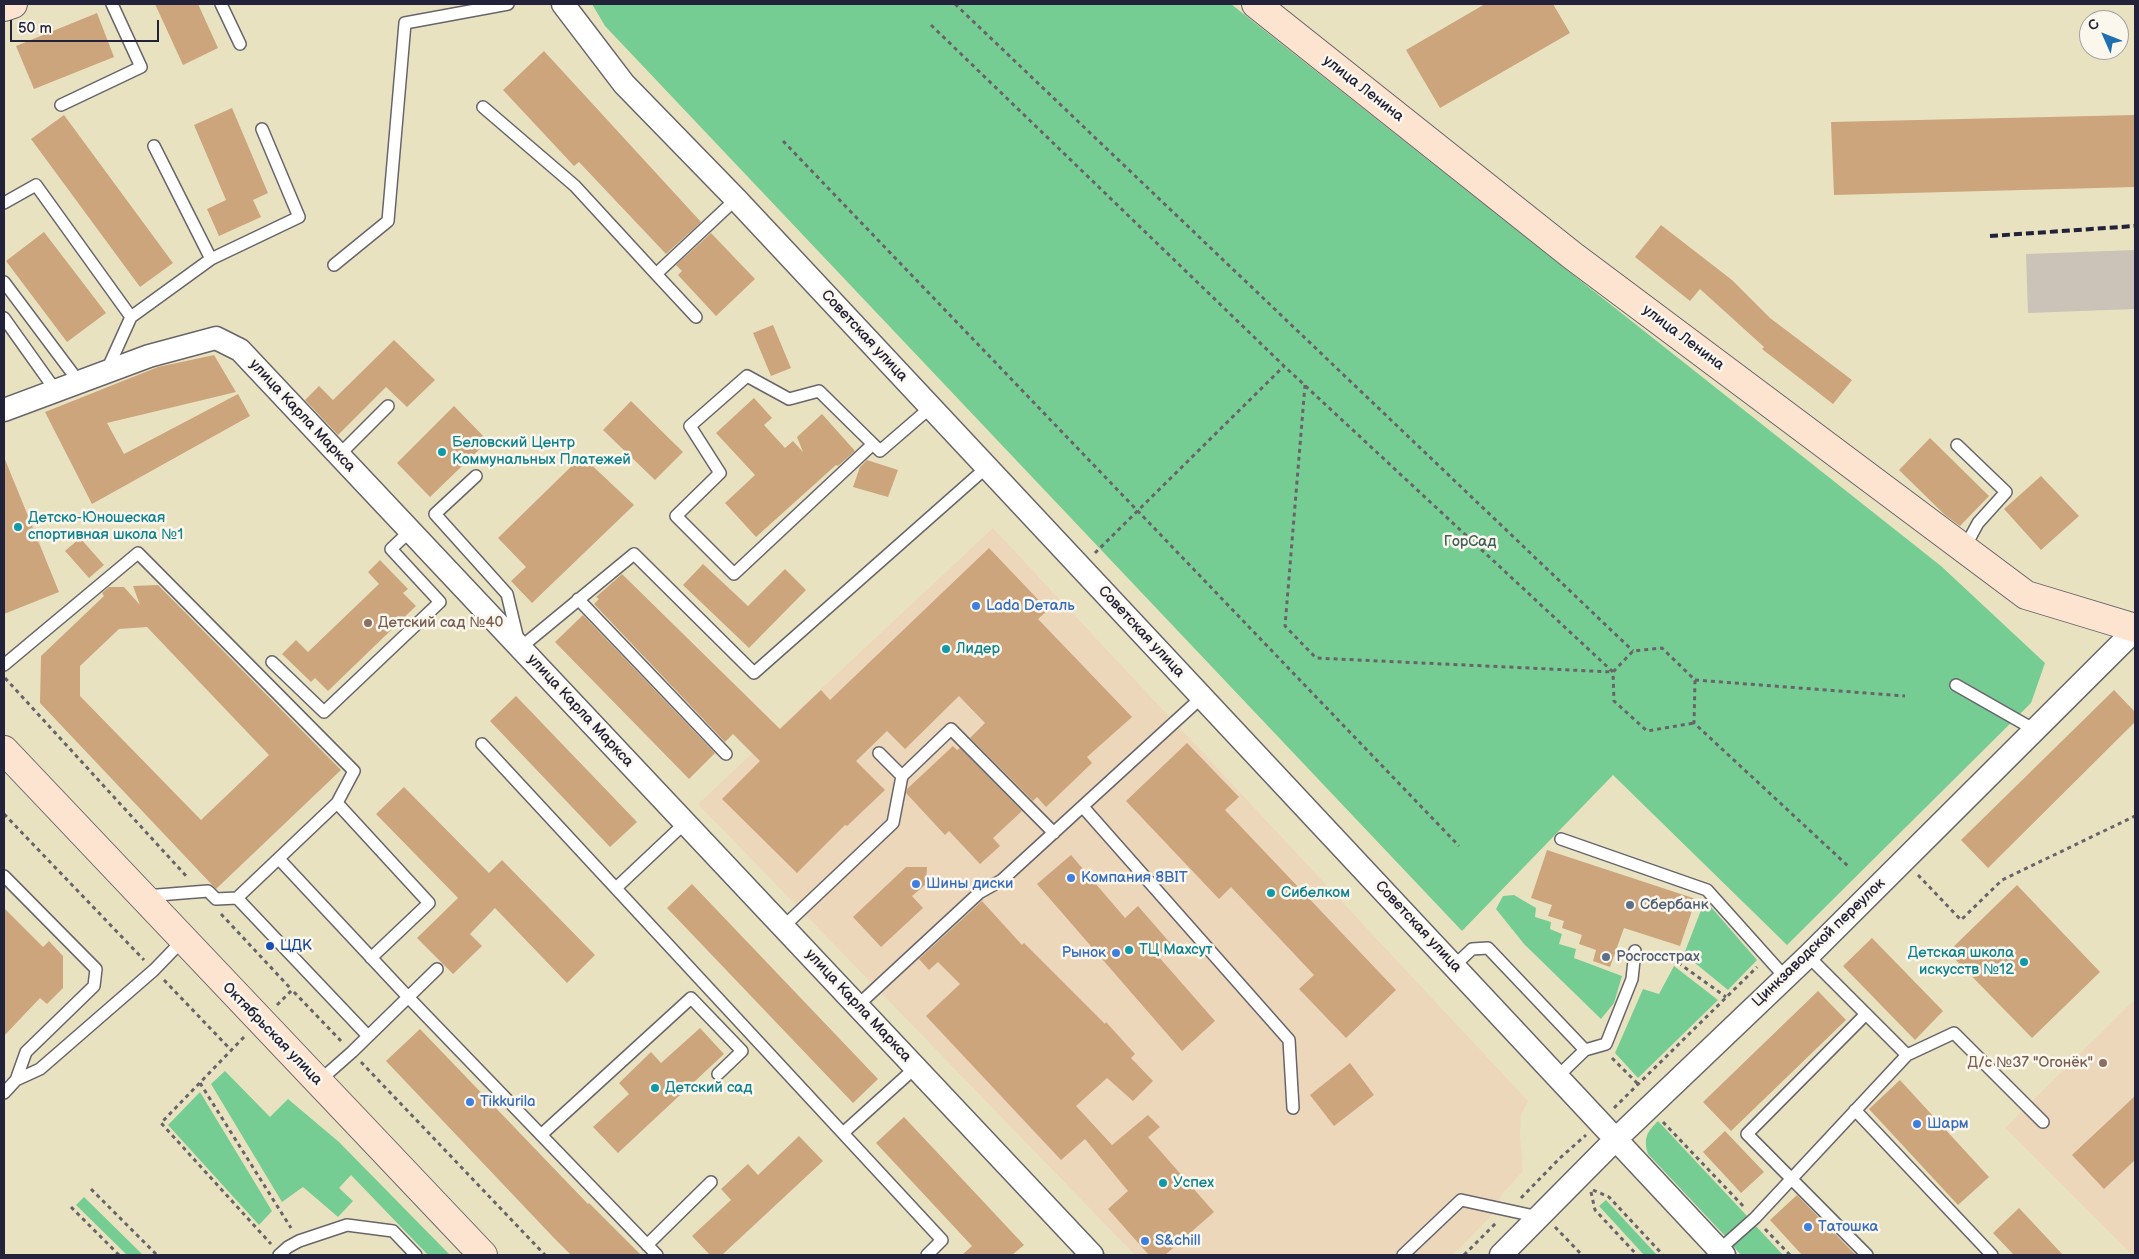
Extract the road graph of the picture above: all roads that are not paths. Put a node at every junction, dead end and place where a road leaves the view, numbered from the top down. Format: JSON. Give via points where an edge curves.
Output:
{"nodes":[{"id":1,"x":13,"y":4,"type":"edge"},
{"id":2,"x":112,"y":4,"type":"edge"},
{"id":3,"x":221,"y":4,"type":"edge"},
{"id":4,"x":508,"y":4,"type":"edge"},
{"id":5,"x":563,"y":4,"type":"edge"},
{"id":6,"x":1256,"y":4,"type":"edge"},
{"id":7,"x":4,"y":7,"type":"edge"},
{"id":8,"x":240,"y":44,"type":"dead end"},
{"id":9,"x":61,"y":105,"type":"dead end"},
{"id":10,"x":483,"y":107,"type":"dead end"},
{"id":11,"x":262,"y":129,"type":"dead end"},
{"id":12,"x":154,"y":146,"type":"dead end"},
{"id":13,"x":736,"y":199,"type":"junction"},
{"id":14,"x":4,"y":203,"type":"edge"},
{"id":15,"x":210,"y":259,"type":"junction"},
{"id":16,"x":334,"y":265,"type":"dead end"},
{"id":17,"x":656,"y":274,"type":"junction"},
{"id":18,"x":4,"y":282,"type":"edge"},
{"id":19,"x":696,"y":317,"type":"dead end"},
{"id":20,"x":4,"y":318,"type":"edge"},
{"id":21,"x":131,"y":318,"type":"junction"},
{"id":22,"x":106,"y":372,"type":"junction"},
{"id":23,"x":79,"y":382,"type":"junction"},
{"id":24,"x":56,"y":391,"type":"junction"},
{"id":25,"x":388,"y":406,"type":"dead end"},
{"id":26,"x":931,"y":407,"type":"junction"},
{"id":27,"x":4,"y":410,"type":"edge"},
{"id":28,"x":873,"y":444,"type":"junction"},
{"id":29,"x":1957,"y":445,"type":"dead end"},
{"id":30,"x":338,"y":455,"type":"junction"},
{"id":31,"x":987,"y":468,"type":"junction"},
{"id":32,"x":476,"y":476,"type":"dead end"},
{"id":33,"x":410,"y":531,"type":"junction"},
{"id":34,"x":1964,"y":549,"type":"junction"},
{"id":35,"x":578,"y":599,"type":"junction"},
{"id":36,"x":2135,"y":629,"type":"edge"},
{"id":37,"x":520,"y":648,"type":"junction"},
{"id":38,"x":272,"y":662,"type":"dead end"},
{"id":39,"x":4,"y":665,"type":"edge"},
{"id":40,"x":1956,"y":685,"type":"dead end"},
{"id":41,"x":1202,"y":698,"type":"junction"},
{"id":42,"x":2035,"y":730,"type":"junction"},
{"id":43,"x":482,"y":744,"type":"dead end"},
{"id":44,"x":4,"y":750,"type":"edge"},
{"id":45,"x":879,"y":752,"type":"dead end"},
{"id":46,"x":726,"y":754,"type":"dead end"},
{"id":47,"x":902,"y":776,"type":"junction"},
{"id":48,"x":337,"y":804,"type":"junction"},
{"id":49,"x":1083,"y":807,"type":"junction"},
{"id":50,"x":685,"y":823,"type":"junction"},
{"id":51,"x":1054,"y":833,"type":"junction"},
{"id":52,"x":1561,"y":839,"type":"dead end"},
{"id":53,"x":279,"y":859,"type":"junction"},
{"id":54,"x":4,"y":876,"type":"edge"},
{"id":55,"x":616,"y":888,"type":"junction"},
{"id":56,"x":141,"y":896,"type":"junction"},
{"id":57,"x":237,"y":898,"type":"junction"},
{"id":58,"x":783,"y":927,"type":"junction"},
{"id":59,"x":183,"y":940,"type":"junction"},
{"id":60,"x":1635,"y":951,"type":"dead end"},
{"id":61,"x":1808,"y":956,"type":"junction"},
{"id":62,"x":371,"y":958,"type":"junction"},
{"id":63,"x":1454,"y":966,"type":"junction"},
{"id":64,"x":437,"y":969,"type":"dead end"},
{"id":65,"x":1785,"y":978,"type":"junction"},
{"id":66,"x":408,"y":997,"type":"junction"},
{"id":67,"x":857,"y":1006,"type":"junction"},
{"id":68,"x":1866,"y":1014,"type":"junction"},
{"id":69,"x":368,"y":1036,"type":"junction"},
{"id":70,"x":1585,"y":1050,"type":"junction"},
{"id":71,"x":1907,"y":1055,"type":"junction"},
{"id":72,"x":915,"y":1068,"type":"junction"},
{"id":73,"x":718,"y":1074,"type":"dead end"},
{"id":74,"x":1557,"y":1077,"type":"junction"},
{"id":75,"x":16,"y":1080,"type":"junction"},
{"id":76,"x":318,"y":1082,"type":"junction"},
{"id":77,"x":4,"y":1093,"type":"edge"},
{"id":78,"x":1293,"y":1108,"type":"dead end"},
{"id":79,"x":1855,"y":1110,"type":"junction"},
{"id":80,"x":2043,"y":1122,"type":"dead end"},
{"id":81,"x":843,"y":1134,"type":"junction"},
{"id":82,"x":541,"y":1135,"type":"junction"},
{"id":83,"x":1615,"y":1140,"type":"junction"},
{"id":84,"x":1792,"y":1178,"type":"junction"},
{"id":85,"x":711,"y":1182,"type":"dead end"},
{"id":86,"x":1550,"y":1218,"type":"junction"},
{"id":87,"x":647,"y":1245,"type":"junction"},
{"id":88,"x":1079,"y":1251,"type":"edge"},
{"id":89,"x":1722,"y":1252,"type":"edge"},
{"id":90,"x":280,"y":1255,"type":"edge"},
{"id":91,"x":416,"y":1255,"type":"edge"},
{"id":92,"x":483,"y":1255,"type":"edge"},
{"id":93,"x":657,"y":1255,"type":"edge"},
{"id":94,"x":927,"y":1255,"type":"edge"},
{"id":95,"x":1403,"y":1255,"type":"edge"},
{"id":96,"x":1501,"y":1255,"type":"edge"},
{"id":97,"x":1866,"y":1255,"type":"edge"},
{"id":98,"x":1992,"y":1255,"type":"edge"}],
"edges":[{"from":1,"to":7,"type":"street"},
{"from":2,"to":9,"type":"lane","via":[[141,67]]},
{"from":3,"to":8,"type":"lane"},
{"from":4,"to":16,"type":"lane","via":[[405,23],[388,221]]},
{"from":5,"to":13,"type":"street","name":"Советская улица","via":[[624,84]]},
{"from":6,"to":34,"type":"street","name":"улица Ленина","via":[[1572,256]]},
{"from":10,"to":17,"type":"lane","via":[[575,186]]},
{"from":11,"to":15,"type":"lane","via":[[299,217]]},
{"from":12,"to":15,"type":"lane"},
{"from":13,"to":17,"type":"lane"},
{"from":13,"to":26,"type":"street","name":"Советская улица"},
{"from":14,"to":21,"type":"lane","via":[[36,185]]},
{"from":15,"to":21,"type":"lane"},
{"from":17,"to":19,"type":"lane"},
{"from":18,"to":23,"type":"lane"},
{"from":20,"to":24,"type":"lane"},
{"from":21,"to":22,"type":"lane"},
{"from":22,"to":23,"type":"street","name":"улица Карла Маркса"},
{"from":22,"to":30,"type":"street","name":"улица Карла Маркса","via":[[149,356],[216,338],[240,350]]},
{"from":23,"to":24,"type":"street","name":"улица Карла Маркса"},
{"from":24,"to":27,"type":"street","name":"улица Карла Маркса"},
{"from":25,"to":30,"type":"lane"},
{"from":26,"to":28,"type":"lane","via":[[880,451]]},
{"from":26,"to":31,"type":"street","name":"Советская улица"},
{"from":28,"to":28,"type":"lane","via":[[819,391],[789,399],[748,376],[690,426],[720,473],[676,516],[734,574]]},
{"from":29,"to":34,"type":"lane","via":[[2006,492],[1978,524]]},
{"from":30,"to":33,"type":"street","name":"улица Карла Маркса"},
{"from":31,"to":35,"type":"lane","via":[[754,673],[634,554]]},
{"from":31,"to":41,"type":"street","name":"Советская улица"},
{"from":32,"to":37,"type":"lane","via":[[435,514],[508,594]]},
{"from":33,"to":37,"type":"street","name":"улица Карла Маркса"},
{"from":33,"to":38,"type":"lane","via":[[391,549],[440,602],[324,712]]},
{"from":34,"to":36,"type":"street","name":"улица Ленина","via":[[2026,595]]},
{"from":35,"to":37,"type":"lane"},
{"from":35,"to":46,"type":"lane"},
{"from":36,"to":42,"type":"street","name":"Цинкзаводской переулок"},
{"from":37,"to":50,"type":"street","name":"улица Карла Маркса"},
{"from":39,"to":48,"type":"lane","via":[[138,553],[354,771]]},
{"from":40,"to":42,"type":"lane"},
{"from":41,"to":49,"type":"lane"},
{"from":41,"to":63,"type":"street","name":"Советская улица"},
{"from":42,"to":61,"type":"street","name":"Цинкзаводской переулок"},
{"from":43,"to":55,"type":"lane"},
{"from":44,"to":56,"type":"street","name":"Октябрьская улица"},
{"from":45,"to":47,"type":"lane"},
{"from":47,"to":51,"type":"lane","via":[[951,729]]},
{"from":47,"to":58,"type":"lane","via":[[893,823]]},
{"from":48,"to":53,"type":"lane"},
{"from":48,"to":62,"type":"lane","via":[[429,902]]},
{"from":49,"to":51,"type":"lane"},
{"from":49,"to":78,"type":"lane","via":[[1289,1040]]},
{"from":50,"to":55,"type":"lane"},
{"from":50,"to":58,"type":"street","name":"улица Карла Маркса"},
{"from":51,"to":67,"type":"lane","via":[[1002,880],[979,893]]},
{"from":52,"to":65,"type":"lane","via":[[1707,890]]},
{"from":53,"to":57,"type":"lane"},
{"from":53,"to":62,"type":"lane"},
{"from":54,"to":75,"type":"lane","via":[[96,969],[94,986],[26,1052]]},
{"from":55,"to":81,"type":"lane"},
{"from":56,"to":57,"type":"lane","via":[[208,890],[216,899]]},
{"from":56,"to":59,"type":"street","name":"Октябрьская улица"},
{"from":57,"to":69,"type":"lane"},
{"from":58,"to":67,"type":"street","name":"улица Карла Маркса"},
{"from":59,"to":75,"type":"lane","via":[[154,970],[40,1069]]},
{"from":59,"to":76,"type":"street","name":"Октябрьская улица"},
{"from":60,"to":70,"type":"lane","via":[[1632,979],[1606,1044]]},
{"from":61,"to":65,"type":"street","name":"Цинкзаводской переулок"},
{"from":61,"to":68,"type":"lane"},
{"from":62,"to":66,"type":"lane"},
{"from":63,"to":70,"type":"lane","via":[[1472,949],[1488,948]]},
{"from":63,"to":74,"type":"street","name":"Советская улица"},
{"from":64,"to":66,"type":"lane"},
{"from":65,"to":83,"type":"street","name":"Цинкзаводской переулок"},
{"from":66,"to":69,"type":"lane"},
{"from":66,"to":82,"type":"lane"},
{"from":67,"to":72,"type":"street","name":"улица Карла Маркса"},
{"from":68,"to":71,"type":"lane"},
{"from":68,"to":84,"type":"lane","via":[[1747,1134]]},
{"from":69,"to":76,"type":"lane"},
{"from":70,"to":74,"type":"lane"},
{"from":71,"to":79,"type":"lane"},
{"from":71,"to":80,"type":"lane","via":[[1954,1033]]},
{"from":72,"to":81,"type":"lane"},
{"from":72,"to":88,"type":"street","name":"улица Карла Маркса"},
{"from":73,"to":82,"type":"lane","via":[[742,1051],[691,998]]},
{"from":74,"to":83,"type":"street","name":"Советская улица"},
{"from":75,"to":77,"type":"lane"},
{"from":76,"to":92,"type":"street","name":"Октябрьская улица"},
{"from":79,"to":84,"type":"lane"},
{"from":79,"to":98,"type":"lane"},
{"from":81,"to":94,"type":"lane","via":[[942,1240]]},
{"from":82,"to":87,"type":"lane"},
{"from":83,"to":86,"type":"street","name":"Цинкзаводской переулок"},
{"from":83,"to":89,"type":"street","name":"Советская улица"},
{"from":84,"to":89,"type":"lane"},
{"from":84,"to":97,"type":"lane"},
{"from":85,"to":87,"type":"lane"},
{"from":86,"to":95,"type":"lane","via":[[1461,1200]]},
{"from":86,"to":96,"type":"street","name":"Цинкзаводской переулок"},
{"from":87,"to":93,"type":"lane"},
{"from":90,"to":91,"type":"lane","via":[[299,1241],[347,1225],[393,1231]]}]}
